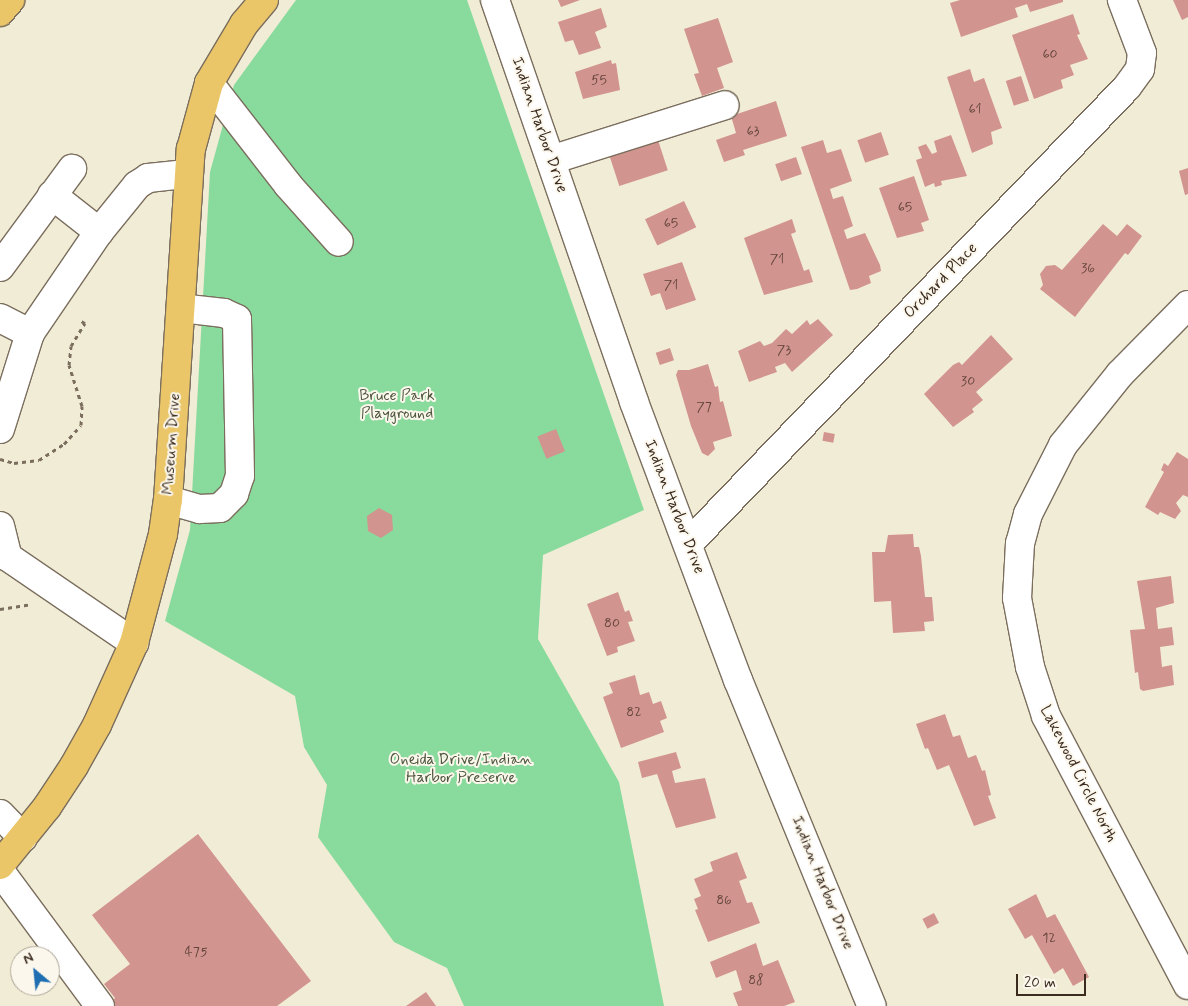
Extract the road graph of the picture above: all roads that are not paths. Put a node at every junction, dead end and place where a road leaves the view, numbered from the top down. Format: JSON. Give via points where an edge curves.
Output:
{"nodes":[{"id":1,"x":10,"y":0,"type":"edge"},
{"id":2,"x":264,"y":0,"type":"edge"},
{"id":3,"x":495,"y":0,"type":"edge"},
{"id":4,"x":1122,"y":0,"type":"edge"},
{"id":5,"x":0,"y":12,"type":"edge"},
{"id":6,"x":209,"y":83,"type":"junction"},
{"id":7,"x":726,"y":105,"type":"dead end"},
{"id":8,"x":551,"y":160,"type":"junction"},
{"id":9,"x":72,"y":169,"type":"dead end"},
{"id":10,"x":187,"y":174,"type":"junction"},
{"id":11,"x":52,"y":194,"type":"junction"},
{"id":12,"x":98,"y":232,"type":"junction"},
{"id":13,"x":338,"y":242,"type":"dead end"},
{"id":14,"x":0,"y":268,"type":"edge"},
{"id":15,"x":1188,"y":305,"type":"edge"},
{"id":16,"x":181,"y":308,"type":"junction"},
{"id":17,"x":0,"y":318,"type":"edge"},
{"id":18,"x":30,"y":332,"type":"junction"},
{"id":19,"x":0,"y":430,"type":"edge"},
{"id":20,"x":168,"y":500,"type":"junction"},
{"id":21,"x":0,"y":526,"type":"edge"},
{"id":22,"x":689,"y":543,"type":"junction"},
{"id":23,"x":134,"y":643,"type":"junction"},
{"id":24,"x":0,"y":814,"type":"edge"},
{"id":25,"x":23,"y":838,"type":"junction"},
{"id":26,"x":0,"y":865,"type":"edge"},
{"id":27,"x":0,"y":872,"type":"edge"},
{"id":28,"x":1188,"y":985,"type":"edge"},
{"id":29,"x":100,"y":1006,"type":"edge"},
{"id":30,"x":872,"y":1006,"type":"edge"}],
"edges":[{"from":1,"to":5,"type":"main road"},
{"from":2,"to":6,"type":"main road","name":"Museum Drive","via":[[244,24]]},
{"from":3,"to":8,"type":"street","name":"Indian Harbor Drive"},
{"from":4,"to":22,"type":"street","name":"Orchard Place","via":[[1142,53],[1140,69],[1127,87]]},
{"from":6,"to":10,"type":"main road","name":"Museum Drive","via":[[198,114]]},
{"from":6,"to":13,"type":"street","via":[[288,185]]},
{"from":7,"to":8,"type":"street"},
{"from":8,"to":22,"type":"street","name":"Indian Harbor Drive","via":[[634,402]]},
{"from":9,"to":11,"type":"street"},
{"from":10,"to":12,"type":"street","via":[[148,178],[137,185]]},
{"from":10,"to":16,"type":"main road","name":"Museum Drive"},
{"from":11,"to":12,"type":"street"},
{"from":11,"to":14,"type":"street"},
{"from":12,"to":18,"type":"street"},
{"from":15,"to":28,"type":"street","name":"Lakewood Circle North","via":[[1120,374],[1058,453],[1028,514],[1020,543],[1017,598],[1030,667],[1046,716]]},
{"from":16,"to":20,"type":"main road","name":"Museum Drive"},
{"from":16,"to":20,"type":"street","via":[[224,313],[237,319],[240,476],[234,494],[220,508],[200,509]]},
{"from":17,"to":18,"type":"street"},
{"from":18,"to":19,"type":"street"},
{"from":20,"to":23,"type":"main road","name":"Museum Drive","via":[[163,534]]},
{"from":21,"to":23,"type":"street","via":[[8,557]]},
{"from":22,"to":30,"type":"street","name":"Indian Harbor Drive","via":[[738,680]]},
{"from":23,"to":25,"type":"main road","name":"Museum Drive","via":[[93,734]]},
{"from":24,"to":25,"type":"street"},
{"from":25,"to":26,"type":"main road","name":"Museum Drive"},
{"from":27,"to":29,"type":"street"}]}
